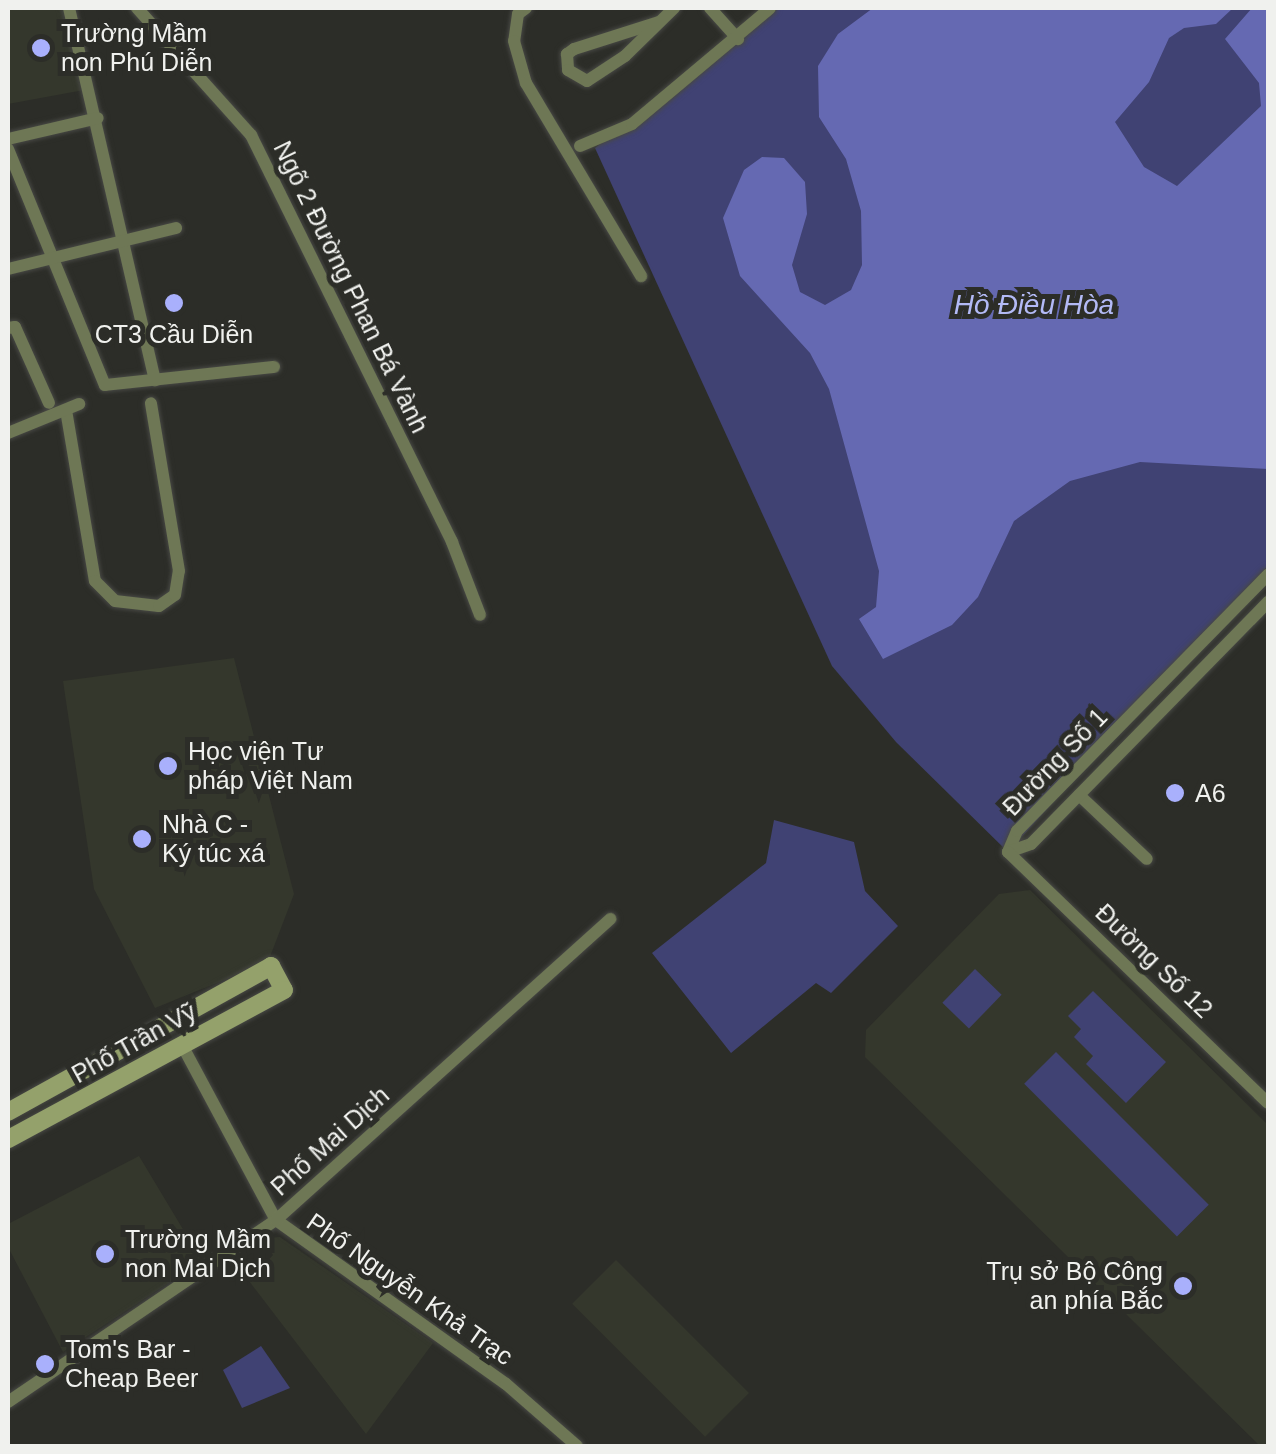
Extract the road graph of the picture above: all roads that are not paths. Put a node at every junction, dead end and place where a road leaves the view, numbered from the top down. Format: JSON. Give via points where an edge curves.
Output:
{"nodes":[{"id":1,"x":70,"y":8,"type":"edge"},
{"id":2,"x":137,"y":8,"type":"edge"},
{"id":3,"x":526,"y":8,"type":"edge"},
{"id":4,"x":674,"y":8,"type":"edge"},
{"id":5,"x":710,"y":8,"type":"edge"},
{"id":6,"x":770,"y":8,"type":"edge"},
{"id":7,"x":659,"y":22,"type":"junction"},
{"id":8,"x":738,"y":39,"type":"junction"},
{"id":9,"x":98,"y":118,"type":"junction"},
{"id":10,"x":8,"y":139,"type":"edge"},
{"id":11,"x":580,"y":146,"type":"dead end"},
{"id":12,"x":8,"y":149,"type":"edge"},
{"id":13,"x":176,"y":228,"type":"dead end"},
{"id":14,"x":128,"y":240,"type":"junction"},
{"id":15,"x":54,"y":260,"type":"junction"},
{"id":16,"x":8,"y":269,"type":"edge"},
{"id":17,"x":641,"y":276,"type":"dead end"},
{"id":18,"x":8,"y":328,"type":"edge"},
{"id":19,"x":274,"y":367,"type":"dead end"},
{"id":20,"x":155,"y":380,"type":"junction"},
{"id":21,"x":151,"y":402,"type":"dead end"},
{"id":22,"x":48,"y":403,"type":"dead end"},
{"id":23,"x":8,"y":433,"type":"edge"},
{"id":24,"x":1268,"y":576,"type":"edge"},
{"id":25,"x":1266,"y":609,"type":"edge"},
{"id":26,"x":480,"y":615,"type":"dead end"},
{"id":27,"x":1079,"y":795,"type":"junction"},
{"id":28,"x":1008,"y":852,"type":"junction"},
{"id":29,"x":1148,"y":859,"type":"dead end"},
{"id":30,"x":610,"y":919,"type":"dead end"},
{"id":31,"x":170,"y":1024,"type":"junction"},
{"id":32,"x":182,"y":1045,"type":"junction"},
{"id":33,"x":1268,"y":1103,"type":"edge"},
{"id":34,"x":8,"y":1112,"type":"edge"},
{"id":35,"x":8,"y":1139,"type":"edge"},
{"id":36,"x":276,"y":1220,"type":"junction"},
{"id":37,"x":8,"y":1402,"type":"edge"},
{"id":38,"x":577,"y":1446,"type":"edge"}],
"edges":[{"from":1,"to":9,"type":"street"},
{"from":2,"to":26,"type":"street","name":"Ngõ 2 Đường Phan Bá Vành","via":[[251,136],[452,542]]},
{"from":3,"to":17,"type":"street","via":[[518,14],[514,41],[526,83]]},
{"from":4,"to":7,"type":"street"},
{"from":5,"to":8,"type":"street"},
{"from":6,"to":8,"type":"street"},
{"from":7,"to":7,"type":"street","via":[[574,48],[567,54],[568,70],[587,80],[625,56]]},
{"from":8,"to":11,"type":"street","via":[[632,124]]},
{"from":9,"to":10,"type":"street"},
{"from":9,"to":14,"type":"street"},
{"from":12,"to":15,"type":"street"},
{"from":13,"to":14,"type":"street"},
{"from":14,"to":15,"type":"street"},
{"from":14,"to":20,"type":"street"},
{"from":15,"to":16,"type":"street"},
{"from":15,"to":20,"type":"street","via":[[105,385]]},
{"from":18,"to":22,"type":"street","via":[[15,326]]},
{"from":19,"to":20,"type":"street"},
{"from":21,"to":23,"type":"street","via":[[179,571],[174,595],[159,606],[115,601],[95,581],[72,407]]},
{"from":24,"to":28,"type":"street","name":"Đường Số 1","via":[[1017,831]]},
{"from":25,"to":27,"type":"street","name":"Đường Số 1"},
{"from":27,"to":28,"type":"street","name":"Đường Số 1","via":[[1031,844]]},
{"from":27,"to":29,"type":"street"},
{"from":28,"to":33,"type":"street","name":"Đường Số 12"},
{"from":30,"to":36,"type":"street","name":"Phố Mai Dịch"},
{"from":31,"to":32,"type":"main road"},
{"from":31,"to":32,"type":"main road","name":"Phố Trần Vỹ","via":[[271,966],[284,990]]},
{"from":31,"to":34,"type":"main road","name":"Phố Trần Vỹ"},
{"from":32,"to":35,"type":"main road","name":"Phố Trần Vỹ"},
{"from":32,"to":36,"type":"street","name":"Phố Nguyễn Khả Trạc"},
{"from":36,"to":37,"type":"street","name":"Phố Mai Dịch"},
{"from":36,"to":38,"type":"street","name":"Phố Nguyễn Khả Trạc","via":[[506,1384]]}]}
